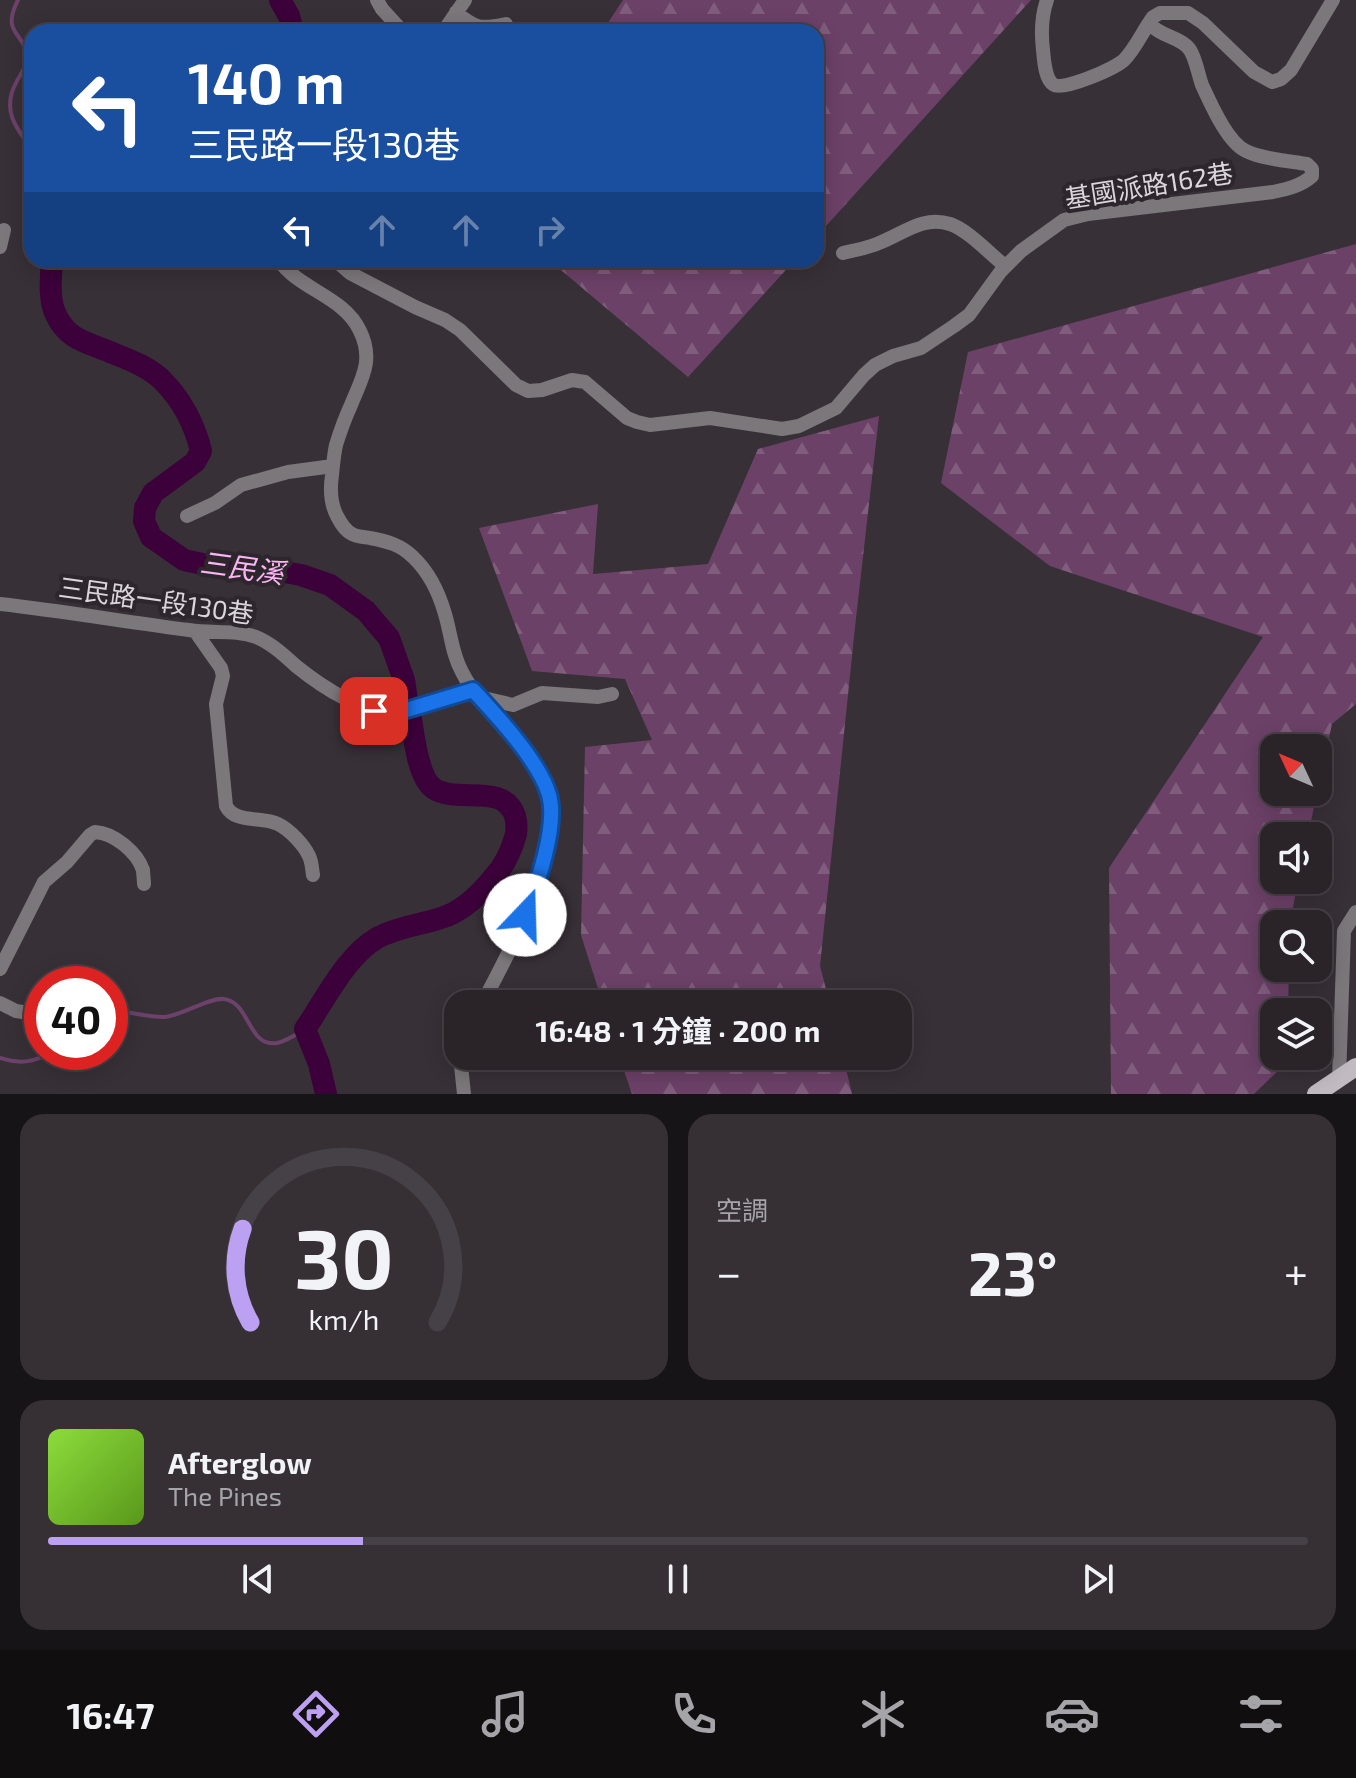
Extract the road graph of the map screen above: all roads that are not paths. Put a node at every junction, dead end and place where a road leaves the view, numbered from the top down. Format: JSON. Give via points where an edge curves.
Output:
{"nodes":[{"id":1,"x":377,"y":0,"type":"edge"},
{"id":2,"x":1047,"y":0,"type":"edge"},
{"id":3,"x":1333,"y":0,"type":"edge"},
{"id":4,"x":460,"y":6,"type":"edge"},
{"id":5,"x":1149,"y":23,"type":"junction"},
{"id":6,"x":396,"y":24,"type":"edge"},
{"id":7,"x":448,"y":24,"type":"edge"},
{"id":8,"x":470,"y":24,"type":"edge"},
{"id":9,"x":4,"y":230,"type":"dead end"},
{"id":10,"x":0,"y":247,"type":"edge"},
{"id":11,"x":843,"y":253,"type":"dead end"},
{"id":12,"x":1005,"y":266,"type":"junction"},
{"id":13,"x":288,"y":268,"type":"edge"},
{"id":14,"x":344,"y":268,"type":"edge"},
{"id":15,"x":333,"y":466,"type":"junction"},
{"id":16,"x":187,"y":516,"type":"dead end"},
{"id":17,"x":0,"y":604,"type":"edge"},
{"id":18,"x":195,"y":631,"type":"junction"},
{"id":19,"x":476,"y":694,"type":"junction"},
{"id":20,"x":612,"y":694,"type":"dead end"},
{"id":21,"x":313,"y":875,"type":"dead end"},
{"id":22,"x":144,"y":884,"type":"dead end"},
{"id":23,"x":1356,"y":912,"type":"edge"},
{"id":24,"x":0,"y":969,"type":"edge"},
{"id":25,"x":489,"y":990,"type":"edge"},
{"id":26,"x":0,"y":1003,"type":"edge"},
{"id":27,"x":24,"y":1012,"type":"edge"},
{"id":28,"x":1356,"y":1067,"type":"edge"},
{"id":29,"x":461,"y":1070,"type":"edge"},
{"id":30,"x":1339,"y":1079,"type":"junction"},
{"id":31,"x":1321,"y":1093,"type":"edge"},
{"id":32,"x":464,"y":1094,"type":"edge"}],
"edges":[{"from":1,"to":6,"type":"street"},
{"from":2,"to":5,"type":"street","via":[[1041,27],[1043,55],[1057,87],[1113,68]]},
{"from":3,"to":5,"type":"street","via":[[1291,70],[1272,82],[1188,13],[1160,13]]},
{"from":4,"to":7,"type":"street"},
{"from":4,"to":8,"type":"street"},
{"from":5,"to":12,"type":"street","name":"基國派路162巷","via":[[1187,45],[1233,140],[1245,151],[1307,164],[1312,176],[1273,192],[1064,220]]},
{"from":9,"to":10,"type":"street"},
{"from":11,"to":12,"type":"street","via":[[927,222],[963,231]]},
{"from":12,"to":14,"type":"street","name":"基國派路162巷","via":[[980,303],[954,326],[921,348],[875,365],[836,408],[782,429],[710,418],[637,422],[585,382],[572,380],[528,391],[460,330]]},
{"from":13,"to":15,"type":"street","via":[[354,320],[367,358]]},
{"from":15,"to":16,"type":"street","via":[[241,485]]},
{"from":15,"to":19,"type":"street","via":[[330,491],[342,525],[352,534],[396,544],[433,581],[455,660]]},
{"from":17,"to":18,"type":"street","name":"三民路一段130巷"},
{"from":18,"to":19,"type":"street","name":"三民路一段130巷","via":[[259,638],[317,682],[374,711],[389,714]]},
{"from":18,"to":21,"type":"street","via":[[223,676],[216,704],[226,806],[236,816],[287,830],[310,858]]},
{"from":19,"to":20,"type":"street","via":[[513,705],[542,693]]},
{"from":19,"to":25,"type":"street","via":[[541,775],[550,798],[549,836],[537,886]]},
{"from":22,"to":24,"type":"street","via":[[143,871],[124,846],[95,832],[44,882]]},
{"from":23,"to":30,"type":"street","via":[[1344,931]]},
{"from":26,"to":27,"type":"street"},
{"from":28,"to":30,"type":"main road"},
{"from":29,"to":32,"type":"street"},
{"from":30,"to":31,"type":"main road"}]}
